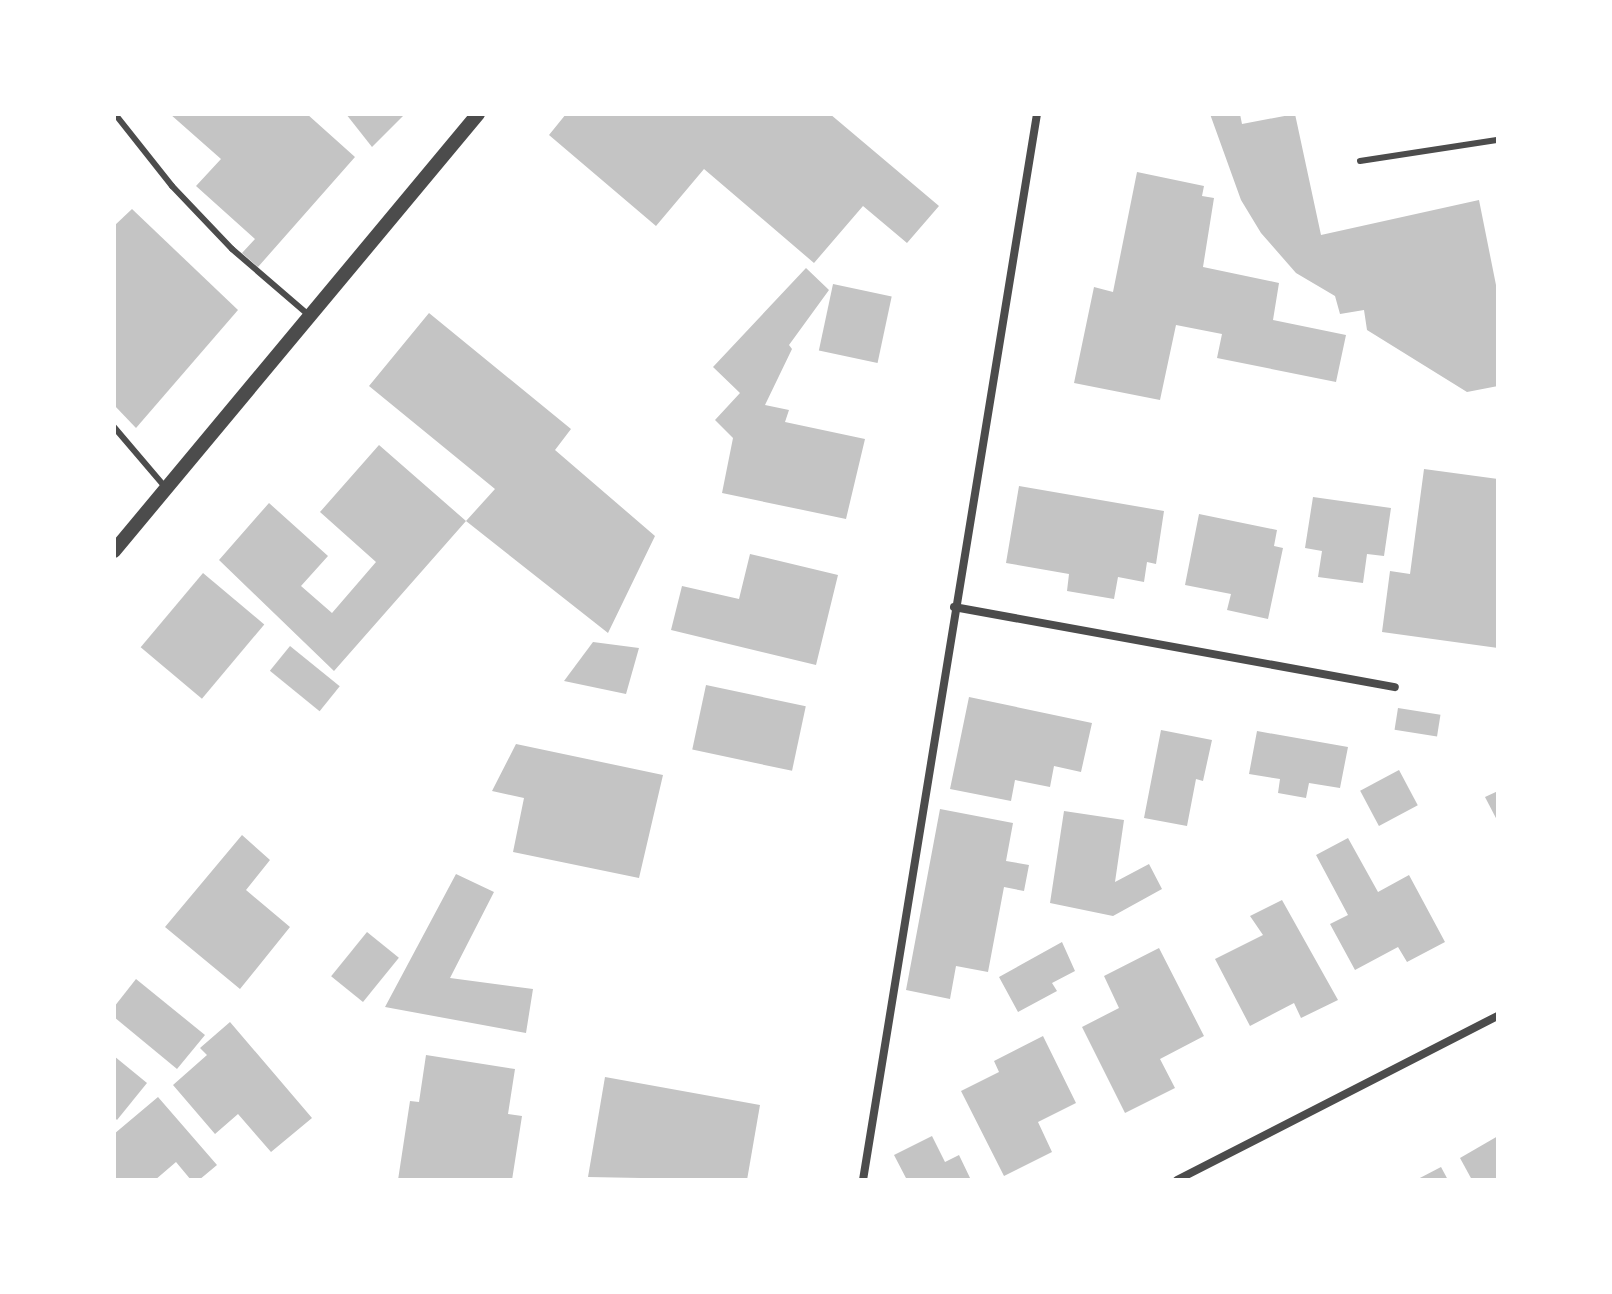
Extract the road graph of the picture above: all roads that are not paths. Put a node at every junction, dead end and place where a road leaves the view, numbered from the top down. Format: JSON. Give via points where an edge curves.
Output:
{"nodes":[{"id":1,"x":115,"y":114,"type":"edge"},
{"id":2,"x":478,"y":114,"type":"edge"},
{"id":3,"x":1037,"y":114,"type":"edge"},
{"id":4,"x":1498,"y":140,"type":"edge"},
{"id":5,"x":1360,"y":161,"type":"dead end"},
{"id":6,"x":310,"y":316,"type":"junction"},
{"id":7,"x":114,"y":427,"type":"edge"},
{"id":8,"x":165,"y":487,"type":"junction"},
{"id":9,"x":114,"y":551,"type":"edge"},
{"id":10,"x":954,"y":607,"type":"junction"},
{"id":11,"x":1395,"y":687,"type":"dead end"},
{"id":12,"x":1498,"y":1016,"type":"edge"},
{"id":13,"x":863,"y":1180,"type":"edge"},
{"id":14,"x":1177,"y":1180,"type":"edge"}],
"edges":[{"from":1,"to":6,"type":"lane","via":[[222,238]]},
{"from":2,"to":6,"type":"street"},
{"from":3,"to":10,"type":"street"},
{"from":4,"to":5,"type":"lane"},
{"from":6,"to":8,"type":"street"},
{"from":7,"to":8,"type":"lane"},
{"from":8,"to":9,"type":"street"},
{"from":10,"to":11,"type":"street"},
{"from":10,"to":13,"type":"street"},
{"from":12,"to":14,"type":"street"}]}
